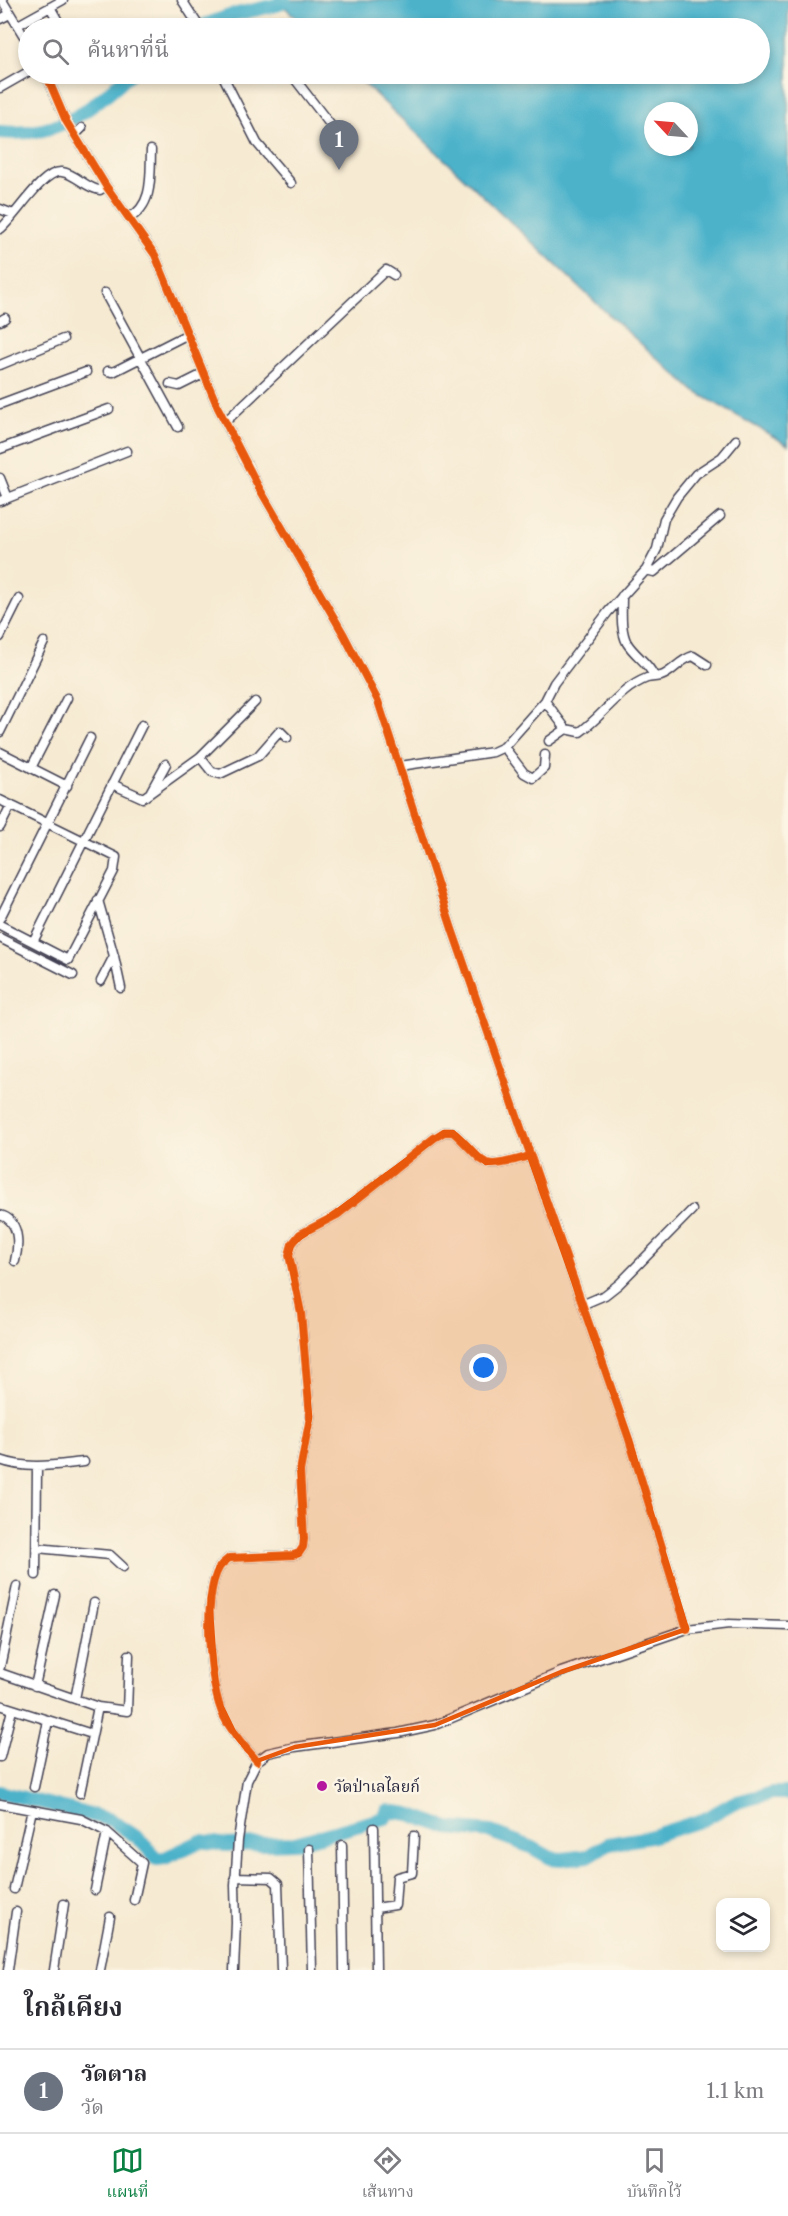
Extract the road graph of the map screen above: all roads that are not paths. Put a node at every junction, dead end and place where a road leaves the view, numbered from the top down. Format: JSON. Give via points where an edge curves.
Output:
{"nodes":[{"id":1,"x":2,"y":0,"type":"edge"},
{"id":2,"x":63,"y":0,"type":"edge"},
{"id":3,"x":182,"y":0,"type":"edge"},
{"id":4,"x":50,"y":7,"type":"junction"},
{"id":5,"x":10,"y":14,"type":"junction"},
{"id":6,"x":30,"y":18,"type":"edge"},
{"id":7,"x":56,"y":18,"type":"edge"},
{"id":8,"x":195,"y":18,"type":"edge"},
{"id":9,"x":0,"y":19,"type":"edge"},
{"id":10,"x":18,"y":25,"type":"edge"},
{"id":11,"x":18,"y":78,"type":"edge"},
{"id":12,"x":52,"y":84,"type":"edge"},
{"id":13,"x":227,"y":84,"type":"edge"},
{"id":14,"x":299,"y":84,"type":"edge"},
{"id":15,"x":0,"y":88,"type":"edge"},
{"id":16,"x":82,"y":128,"type":"dead end"},
{"id":17,"x":74,"y":134,"type":"junction"},
{"id":18,"x":346,"y":145,"type":"dead end"},
{"id":19,"x":151,"y":150,"type":"dead end"},
{"id":20,"x":291,"y":183,"type":"dead end"},
{"id":21,"x":106,"y":186,"type":"junction"},
{"id":22,"x":0,"y":209,"type":"edge"},
{"id":23,"x":13,"y":213,"type":"junction"},
{"id":24,"x":129,"y":218,"type":"junction"},
{"id":25,"x":0,"y":229,"type":"edge"},
{"id":26,"x":394,"y":275,"type":"dead end"},
{"id":27,"x":105,"y":293,"type":"dead end"},
{"id":28,"x":188,"y":334,"type":"junction"},
{"id":29,"x":63,"y":339,"type":"dead end"},
{"id":30,"x":142,"y":359,"type":"junction"},
{"id":31,"x":0,"y":365,"type":"edge"},
{"id":32,"x":108,"y":371,"type":"dead end"},
{"id":33,"x":86,"y":372,"type":"dead end"},
{"id":34,"x":203,"y":374,"type":"junction"},
{"id":35,"x":170,"y":384,"type":"dead end"},
{"id":36,"x":0,"y":404,"type":"edge"},
{"id":37,"x":109,"y":409,"type":"dead end"},
{"id":38,"x":225,"y":422,"type":"junction"},
{"id":39,"x":178,"y":427,"type":"dead end"},
{"id":40,"x":735,"y":440,"type":"dead end"},
{"id":41,"x":0,"y":449,"type":"edge"},
{"id":42,"x":126,"y":452,"type":"dead end"},
{"id":43,"x":0,"y":478,"type":"edge"},
{"id":44,"x":4,"y":499,"type":"edge"},
{"id":45,"x":720,"y":516,"type":"dead end"},
{"id":46,"x":646,"y":570,"type":"junction"},
{"id":47,"x":622,"y":596,"type":"junction"},
{"id":48,"x":19,"y":600,"type":"dead end"},
{"id":49,"x":0,"y":637,"type":"edge"},
{"id":50,"x":44,"y":642,"type":"dead end"},
{"id":51,"x":707,"y":665,"type":"dead end"},
{"id":52,"x":654,"y":676,"type":"junction"},
{"id":53,"x":67,"y":698,"type":"dead end"},
{"id":54,"x":545,"y":701,"type":"junction"},
{"id":55,"x":255,"y":702,"type":"dead end"},
{"id":56,"x":142,"y":725,"type":"dead end"},
{"id":57,"x":566,"y":729,"type":"junction"},
{"id":58,"x":0,"y":732,"type":"edge"},
{"id":59,"x":90,"y":738,"type":"dead end"},
{"id":60,"x":287,"y":738,"type":"dead end"},
{"id":61,"x":549,"y":741,"type":"dead end"},
{"id":62,"x":504,"y":747,"type":"junction"},
{"id":63,"x":0,"y":752,"type":"edge"},
{"id":64,"x":545,"y":756,"type":"dead end"},
{"id":65,"x":200,"y":757,"type":"junction"},
{"id":66,"x":166,"y":764,"type":"dead end"},
{"id":67,"x":400,"y":766,"type":"junction"},
{"id":68,"x":31,"y":768,"type":"junction"},
{"id":69,"x":112,"y":784,"type":"junction"},
{"id":70,"x":67,"y":786,"type":"junction"},
{"id":71,"x":150,"y":794,"type":"junction"},
{"id":72,"x":0,"y":800,"type":"edge"},
{"id":73,"x":11,"y":805,"type":"junction"},
{"id":74,"x":48,"y":823,"type":"junction"},
{"id":75,"x":0,"y":827,"type":"edge"},
{"id":76,"x":83,"y":841,"type":"junction"},
{"id":77,"x":98,"y":900,"type":"junction"},
{"id":78,"x":0,"y":918,"type":"edge"},
{"id":79,"x":0,"y":925,"type":"edge"},
{"id":80,"x":0,"y":938,"type":"edge"},
{"id":81,"x":33,"y":942,"type":"junction"},
{"id":82,"x":114,"y":956,"type":"junction"},
{"id":83,"x":73,"y":975,"type":"dead end"},
{"id":84,"x":101,"y":981,"type":"dead end"},
{"id":85,"x":121,"y":988,"type":"dead end"},
{"id":86,"x":529,"y":1156,"type":"junction"},
{"id":87,"x":692,"y":1210,"type":"dead end"},
{"id":88,"x":0,"y":1215,"type":"edge"},
{"id":89,"x":15,"y":1261,"type":"dead end"},
{"id":90,"x":584,"y":1304,"type":"junction"},
{"id":91,"x":0,"y":1460,"type":"edge"},
{"id":92,"x":84,"y":1462,"type":"dead end"},
{"id":93,"x":37,"y":1467,"type":"junction"},
{"id":94,"x":37,"y":1548,"type":"junction"},
{"id":95,"x":123,"y":1567,"type":"dead end"},
{"id":96,"x":36,"y":1575,"type":"dead end"},
{"id":97,"x":16,"y":1586,"type":"dead end"},
{"id":98,"x":54,"y":1595,"type":"dead end"},
{"id":99,"x":94,"y":1603,"type":"dead end"},
{"id":100,"x":788,"y":1626,"type":"edge"},
{"id":101,"x":687,"y":1629,"type":"junction"},
{"id":102,"x":129,"y":1655,"type":"dead end"},
{"id":103,"x":0,"y":1667,"type":"edge"},
{"id":104,"x":0,"y":1673,"type":"edge"},
{"id":105,"x":35,"y":1686,"type":"junction"},
{"id":106,"x":75,"y":1699,"type":"junction"},
{"id":107,"x":0,"y":1705,"type":"edge"},
{"id":108,"x":98,"y":1707,"type":"junction"},
{"id":109,"x":12,"y":1710,"type":"junction"},
{"id":110,"x":48,"y":1721,"type":"junction"},
{"id":111,"x":92,"y":1734,"type":"junction"},
{"id":112,"x":0,"y":1757,"type":"edge"},
{"id":113,"x":256,"y":1761,"type":"junction"},
{"id":114,"x":34,"y":1787,"type":"dead end"},
{"id":115,"x":80,"y":1793,"type":"dead end"},
{"id":116,"x":0,"y":1804,"type":"edge"},
{"id":117,"x":32,"y":1810,"type":"junction"},
{"id":118,"x":374,"y":1828,"type":"dead end"},
{"id":119,"x":107,"y":1832,"type":"junction"},
{"id":120,"x":414,"y":1836,"type":"dead end"},
{"id":121,"x":342,"y":1845,"type":"dead end"},
{"id":122,"x":309,"y":1849,"type":"dead end"},
{"id":123,"x":235,"y":1877,"type":"junction"},
{"id":124,"x":14,"y":1889,"type":"dead end"},
{"id":125,"x":95,"y":1890,"type":"dead end"},
{"id":126,"x":134,"y":1900,"type":"dead end"},
{"id":127,"x":64,"y":1904,"type":"dead end"},
{"id":128,"x":376,"y":1908,"type":"junction"},
{"id":129,"x":16,"y":1911,"type":"dead end"},
{"id":130,"x":110,"y":1917,"type":"dead end"},
{"id":131,"x":8,"y":1970,"type":"edge"},
{"id":132,"x":54,"y":1970,"type":"edge"},
{"id":133,"x":100,"y":1970,"type":"edge"},
{"id":134,"x":234,"y":1970,"type":"edge"},
{"id":135,"x":281,"y":1970,"type":"edge"},
{"id":136,"x":312,"y":1970,"type":"edge"},
{"id":137,"x":344,"y":1970,"type":"edge"},
{"id":138,"x":375,"y":1970,"type":"edge"}],
"edges":[{"from":1,"to":5,"type":"street"},
{"from":2,"to":4,"type":"street"},
{"from":3,"to":8,"type":"street"},
{"from":4,"to":6,"type":"street"},
{"from":4,"to":7,"type":"street"},
{"from":5,"to":9,"type":"street"},
{"from":5,"to":10,"type":"street"},
{"from":11,"to":15,"type":"street"},
{"from":12,"to":17,"type":"street"},
{"from":13,"to":20,"type":"street","via":[[257,143]]},
{"from":14,"to":18,"type":"street"},
{"from":16,"to":17,"type":"street"},
{"from":17,"to":21,"type":"street"},
{"from":19,"to":24,"type":"street","via":[[145,205]]},
{"from":21,"to":23,"type":"street","via":[[93,189],[63,172],[54,173]]},
{"from":21,"to":24,"type":"street"},
{"from":22,"to":23,"type":"street"},
{"from":23,"to":25,"type":"street"},
{"from":24,"to":28,"type":"street","via":[[155,255]]},
{"from":26,"to":38,"type":"street","via":[[386,270]]},
{"from":27,"to":30,"type":"street"},
{"from":28,"to":30,"type":"street"},
{"from":28,"to":34,"type":"street"},
{"from":29,"to":31,"type":"street"},
{"from":30,"to":32,"type":"street"},
{"from":30,"to":39,"type":"street"},
{"from":33,"to":36,"type":"street"},
{"from":34,"to":35,"type":"street","via":[[179,386]]},
{"from":34,"to":38,"type":"street"},
{"from":37,"to":41,"type":"street"},
{"from":38,"to":67,"type":"street","via":[[344,634],[378,701]]},
{"from":40,"to":46,"type":"street","via":[[722,457],[696,474],[677,496],[664,519],[657,549]]},
{"from":42,"to":44,"type":"street"},
{"from":43,"to":44,"type":"street"},
{"from":45,"to":46,"type":"street","via":[[654,572]]},
{"from":46,"to":47,"type":"street"},
{"from":47,"to":52,"type":"street","via":[[627,642]]},
{"from":47,"to":54,"type":"street","via":[[554,683]]},
{"from":48,"to":49,"type":"street"},
{"from":50,"to":58,"type":"street"},
{"from":51,"to":52,"type":"street","via":[[693,656],[684,658],[661,676]]},
{"from":52,"to":57,"type":"street","via":[[620,694],[580,732]]},
{"from":53,"to":68,"type":"street"},
{"from":54,"to":57,"type":"street"},
{"from":54,"to":62,"type":"street"},
{"from":55,"to":65,"type":"street"},
{"from":56,"to":69,"type":"street"},
{"from":57,"to":61,"type":"street"},
{"from":59,"to":70,"type":"street"},
{"from":60,"to":65,"type":"street","via":[[280,731],[258,756],[220,774],[212,772]]},
{"from":62,"to":64,"type":"street","via":[[524,773],[533,778],[544,768]]},
{"from":62,"to":67,"type":"street","via":[[494,752]]},
{"from":63,"to":68,"type":"street"},
{"from":65,"to":71,"type":"street"},
{"from":66,"to":71,"type":"street"},
{"from":67,"to":86,"type":"street"},
{"from":68,"to":70,"type":"street"},
{"from":69,"to":71,"type":"street","via":[[143,798]]},
{"from":69,"to":76,"type":"street"},
{"from":70,"to":74,"type":"street"},
{"from":72,"to":73,"type":"street"},
{"from":73,"to":74,"type":"street"},
{"from":73,"to":75,"type":"street"},
{"from":74,"to":76,"type":"street"},
{"from":74,"to":78,"type":"street"},
{"from":76,"to":77,"type":"street","via":[[116,857],[114,871]]},
{"from":76,"to":81,"type":"street"},
{"from":77,"to":81,"type":"street","via":[[68,960]]},
{"from":77,"to":82,"type":"street"},
{"from":79,"to":81,"type":"street"},
{"from":80,"to":83,"type":"street"},
{"from":82,"to":84,"type":"street"},
{"from":82,"to":85,"type":"street"},
{"from":86,"to":90,"type":"street"},
{"from":86,"to":113,"type":"street","via":[[486,1163],[453,1132],[444,1132],[338,1215],[300,1234],[292,1244],[290,1255],[301,1313],[310,1417],[300,1471],[303,1547],[293,1556],[229,1558],[219,1567],[210,1598],[217,1697],[223,1716]]},
{"from":87,"to":90,"type":"street","via":[[619,1284]]},
{"from":88,"to":89,"type":"street","via":[[15,1228]]},
{"from":90,"to":101,"type":"street"},
{"from":91,"to":93,"type":"street"},
{"from":92,"to":93,"type":"street"},
{"from":93,"to":94,"type":"street"},
{"from":94,"to":95,"type":"street","via":[[110,1556]]},
{"from":94,"to":96,"type":"street"},
{"from":97,"to":103,"type":"street"},
{"from":98,"to":105,"type":"street"},
{"from":99,"to":106,"type":"street"},
{"from":100,"to":101,"type":"street","via":[[729,1624]]},
{"from":101,"to":113,"type":"street","via":[[561,1672],[435,1725],[295,1747],[268,1753]]},
{"from":102,"to":108,"type":"street","via":[[127,1711]]},
{"from":104,"to":105,"type":"street"},
{"from":105,"to":106,"type":"street"},
{"from":106,"to":108,"type":"street"},
{"from":107,"to":109,"type":"street"},
{"from":108,"to":111,"type":"street"},
{"from":109,"to":110,"type":"street"},
{"from":109,"to":112,"type":"street"},
{"from":110,"to":111,"type":"street"},
{"from":110,"to":114,"type":"street"},
{"from":111,"to":115,"type":"street"},
{"from":113,"to":123,"type":"street","via":[[247,1781]]},
{"from":116,"to":117,"type":"street"},
{"from":117,"to":119,"type":"street","via":[[81,1819]]},
{"from":117,"to":124,"type":"street"},
{"from":118,"to":128,"type":"street"},
{"from":119,"to":125,"type":"street"},
{"from":119,"to":126,"type":"street","via":[[142,1863]]},
{"from":120,"to":128,"type":"street","via":[[412,1873],[397,1877],[395,1905]]},
{"from":121,"to":137,"type":"street"},
{"from":122,"to":136,"type":"street"},
{"from":123,"to":134,"type":"street"},
{"from":123,"to":135,"type":"street","via":[[271,1878],[278,1884]]},
{"from":127,"to":132,"type":"street"},
{"from":128,"to":138,"type":"street"},
{"from":129,"to":131,"type":"street"},
{"from":130,"to":133,"type":"street"}]}
